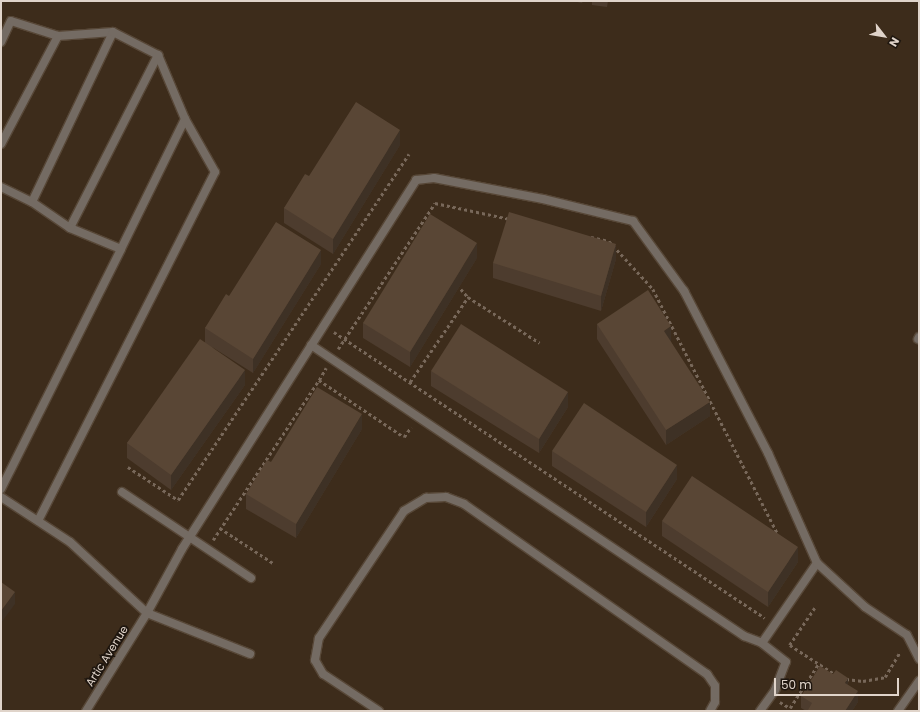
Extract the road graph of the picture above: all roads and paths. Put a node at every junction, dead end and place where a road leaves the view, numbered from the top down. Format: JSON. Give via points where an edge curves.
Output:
{"nodes":[{"id":1,"x":113,"y":32,"type":"junction"},
{"id":2,"x":58,"y":36,"type":"junction"},
{"id":3,"x":1,"y":42,"type":"edge"},
{"id":4,"x":158,"y":55,"type":"junction"},
{"id":5,"x":185,"y":119,"type":"junction"},
{"id":6,"x":1,"y":144,"type":"edge"},
{"id":7,"x":409,"y":154,"type":"dead end"},
{"id":8,"x":1,"y":187,"type":"edge"},
{"id":9,"x":32,"y":202,"type":"junction"},
{"id":10,"x":519,"y":221,"type":"edge"},
{"id":11,"x":70,"y":228,"type":"junction"},
{"id":12,"x":587,"y":236,"type":"edge"},
{"id":13,"x":121,"y":249,"type":"junction"},
{"id":14,"x":461,"y":289,"type":"dead end"},
{"id":15,"x":468,"y":297,"type":"junction"},
{"id":16,"x":334,"y":331,"type":"dead end"},
{"id":17,"x":346,"y":339,"type":"junction"},
{"id":18,"x":540,"y":343,"type":"dead end"},
{"id":19,"x":311,"y":345,"type":"junction"},
{"id":20,"x":338,"y":349,"type":"dead end"},
{"id":21,"x":326,"y":368,"type":"dead end"},
{"id":22,"x":319,"y":380,"type":"junction"},
{"id":23,"x":410,"y":382,"type":"junction"},
{"id":24,"x":412,"y":425,"type":"dead end"},
{"id":25,"x":128,"y":467,"type":"dead end"},
{"id":26,"x":1,"y":489,"type":"edge"},
{"id":27,"x":122,"y":492,"type":"dead end"},
{"id":28,"x":1,"y":497,"type":"edge"},
{"id":29,"x":38,"y":521,"type":"junction"},
{"id":30,"x":220,"y":528,"type":"junction"},
{"id":31,"x":190,"y":535,"type":"junction"},
{"id":32,"x":781,"y":540,"type":"edge"},
{"id":33,"x":212,"y":541,"type":"dead end"},
{"id":34,"x":273,"y":563,"type":"dead end"},
{"id":35,"x":817,"y":563,"type":"junction"},
{"id":36,"x":251,"y":578,"type":"dead end"},
{"id":37,"x":815,"y":608,"type":"dead end"},
{"id":38,"x":147,"y":613,"type":"junction"},
{"id":39,"x":765,"y":618,"type":"dead end"},
{"id":40,"x":762,"y":643,"type":"junction"},
{"id":41,"x":900,"y":652,"type":"dead end"},
{"id":42,"x":250,"y":654,"type":"dead end"},
{"id":43,"x":919,"y":659,"type":"edge"},
{"id":44,"x":819,"y":664,"type":"junction"},
{"id":45,"x":919,"y":681,"type":"edge"},
{"id":46,"x":775,"y":706,"type":"dead end"},
{"id":47,"x":86,"y":711,"type":"edge"},
{"id":48,"x":379,"y":711,"type":"edge"},
{"id":49,"x":710,"y":711,"type":"edge"},
{"id":50,"x":760,"y":711,"type":"edge"},
{"id":51,"x":898,"y":711,"type":"edge"}],
"edges":[{"from":1,"to":2,"type":"street"},
{"from":1,"to":4,"type":"street"},
{"from":1,"to":9,"type":"street"},
{"from":2,"to":3,"type":"street","via":[[11,22]]},
{"from":2,"to":6,"type":"street"},
{"from":4,"to":5,"type":"street"},
{"from":4,"to":11,"type":"street"},
{"from":5,"to":13,"type":"street"},
{"from":5,"to":29,"type":"street","via":[[215,172]]},
{"from":7,"to":25,"type":"path","via":[[178,500]]},
{"from":8,"to":9,"type":"street"},
{"from":9,"to":11,"type":"street"},
{"from":10,"to":17,"type":"path","via":[[436,203]]},
{"from":11,"to":13,"type":"street"},
{"from":12,"to":32,"type":"path","via":[[609,241],[653,289]]},
{"from":13,"to":26,"type":"street"},
{"from":14,"to":15,"type":"path"},
{"from":15,"to":18,"type":"path"},
{"from":15,"to":23,"type":"path"},
{"from":16,"to":17,"type":"path"},
{"from":17,"to":20,"type":"path"},
{"from":17,"to":23,"type":"path"},
{"from":19,"to":31,"type":"street","name":"Artic Avenue"},
{"from":19,"to":35,"type":"street","name":"Artic Avenue","via":[[416,180],[434,178],[543,199],[633,221],[684,291],[768,453]]},
{"from":19,"to":40,"type":"street","via":[[744,636]]},
{"from":21,"to":22,"type":"path"},
{"from":22,"to":24,"type":"path","via":[[404,437]]},
{"from":22,"to":30,"type":"path"},
{"from":23,"to":39,"type":"path"},
{"from":27,"to":31,"type":"street"},
{"from":28,"to":29,"type":"street"},
{"from":29,"to":38,"type":"street","via":[[70,542]]},
{"from":30,"to":33,"type":"path"},
{"from":30,"to":34,"type":"path"},
{"from":31,"to":36,"type":"street"},
{"from":31,"to":38,"type":"street","name":"Artic Avenue"},
{"from":35,"to":40,"type":"street"},
{"from":35,"to":43,"type":"street","via":[[865,607],[907,635]]},
{"from":37,"to":44,"type":"path","via":[[790,645]]},
{"from":38,"to":42,"type":"street"},
{"from":38,"to":47,"type":"street","name":"Artic Avenue"},
{"from":40,"to":50,"type":"street","via":[[786,662],[774,690]]},
{"from":41,"to":44,"type":"path","via":[[885,676],[863,681],[842,678]]},
{"from":44,"to":46,"type":"path","via":[[790,708],[778,701]]},
{"from":45,"to":51,"type":"street"},
{"from":48,"to":49,"type":"street","via":[[323,674],[315,660],[319,638],[404,511],[426,498],[446,497],[464,504],[707,674],[715,686],[715,702]]}]}
